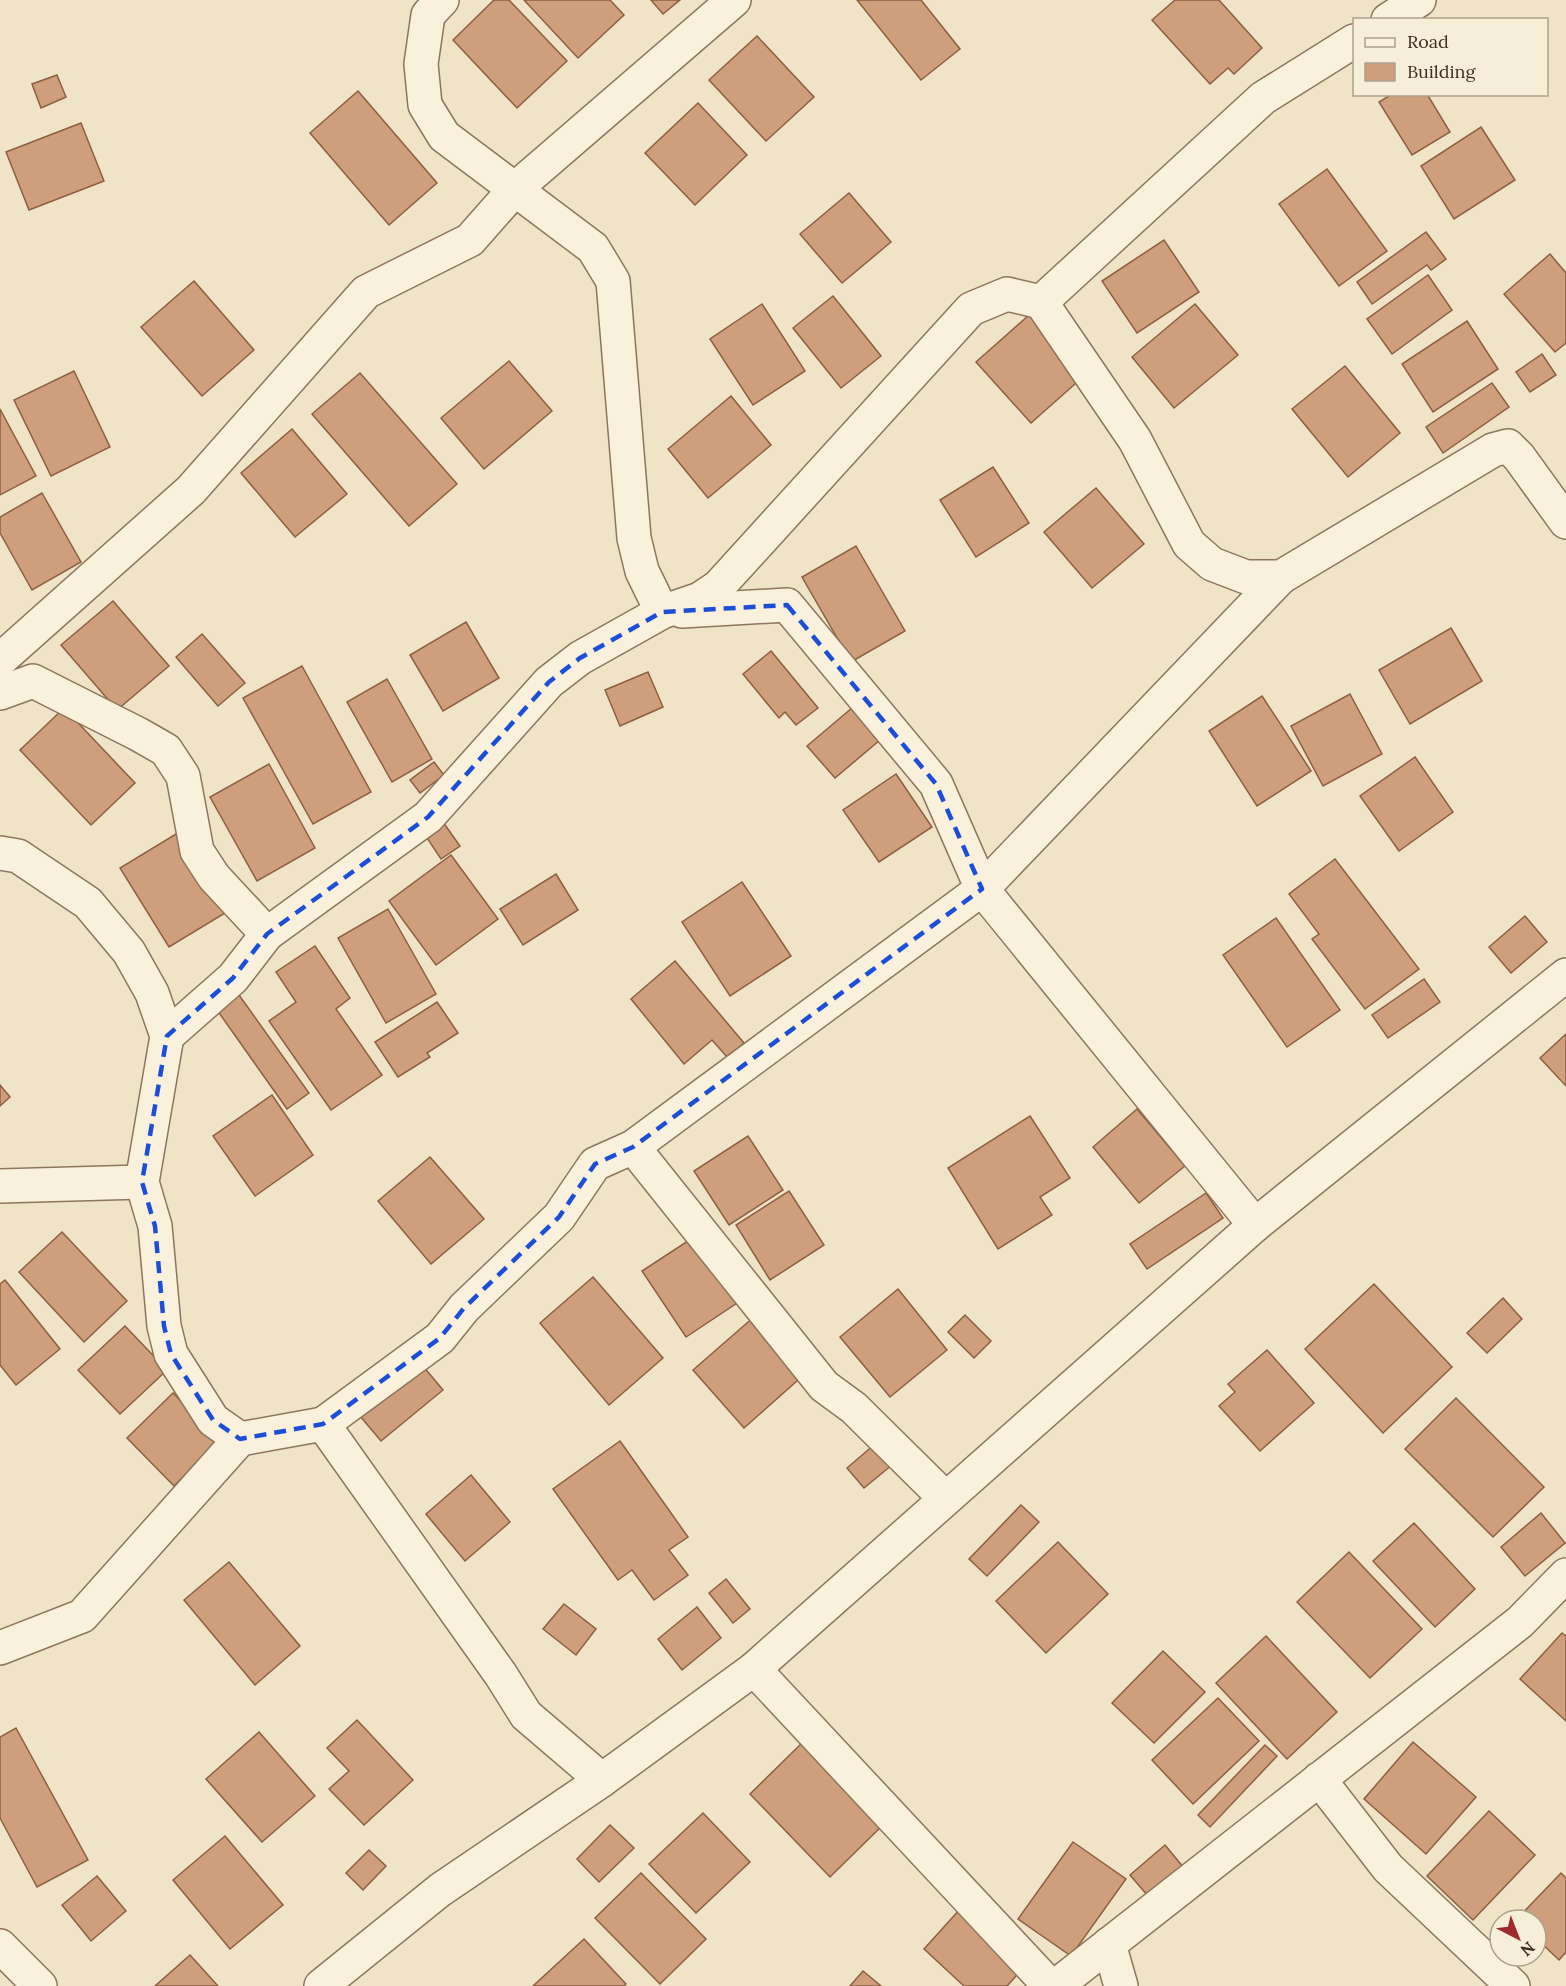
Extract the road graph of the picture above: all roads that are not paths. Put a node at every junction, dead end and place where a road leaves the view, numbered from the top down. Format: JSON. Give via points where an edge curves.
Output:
{"nodes":[{"id":1,"x":442,"y":0,"type":"edge"},
{"id":2,"x":734,"y":0,"type":"edge"},
{"id":3,"x":1419,"y":0,"type":"edge"},
{"id":4,"x":1391,"y":18,"type":"edge"},
{"id":5,"x":1353,"y":42,"type":"edge"},
{"id":6,"x":515,"y":189,"type":"junction"},
{"id":7,"x":1041,"y":302,"type":"junction"},
{"id":8,"x":1566,"y":522,"type":"edge"},
{"id":9,"x":1281,"y":577,"type":"junction"},
{"id":10,"x":662,"y":612,"type":"junction"},
{"id":11,"x":0,"y":660,"type":"edge"},
{"id":12,"x":0,"y":693,"type":"edge"},
{"id":13,"x":0,"y":853,"type":"edge"},
{"id":14,"x":982,"y":889,"type":"junction"},
{"id":15,"x":267,"y":934,"type":"junction"},
{"id":16,"x":1566,"y":975,"type":"edge"},
{"id":17,"x":167,"y":1036,"type":"junction"},
{"id":18,"x":633,"y":1147,"type":"junction"},
{"id":19,"x":142,"y":1182,"type":"junction"},
{"id":20,"x":0,"y":1186,"type":"edge"},
{"id":21,"x":1255,"y":1225,"type":"junction"},
{"id":22,"x":323,"y":1424,"type":"junction"},
{"id":23,"x":240,"y":1439,"type":"junction"},
{"id":24,"x":945,"y":1498,"type":"junction"},
{"id":25,"x":1566,"y":1575,"type":"edge"},
{"id":26,"x":0,"y":1648,"type":"edge"},
{"id":27,"x":754,"y":1669,"type":"junction"},
{"id":28,"x":1319,"y":1779,"type":"junction"},
{"id":29,"x":602,"y":1780,"type":"junction"},
{"id":30,"x":1109,"y":1944,"type":"junction"},
{"id":31,"x":0,"y":1946,"type":"edge"},
{"id":32,"x":40,"y":1986,"type":"edge"},
{"id":33,"x":321,"y":1986,"type":"edge"},
{"id":34,"x":1050,"y":1986,"type":"edge"},
{"id":35,"x":1056,"y":1986,"type":"edge"},
{"id":36,"x":1121,"y":1986,"type":"edge"},
{"id":37,"x":1513,"y":1986,"type":"edge"}],
"edges":[{"from":1,"to":6,"type":"street","via":[[428,15],[421,64],[425,105],[444,136]]},
{"from":2,"to":6,"type":"street"},
{"from":3,"to":4,"type":"street"},
{"from":5,"to":7,"type":"street","via":[[1263,98]]},
{"from":6,"to":10,"type":"street","via":[[593,248],[613,281],[634,538],[642,571]]},
{"from":6,"to":11,"type":"street","via":[[470,240],[366,292],[191,490]]},
{"from":7,"to":9,"type":"street","via":[[1136,440],[1190,544],[1212,564],[1246,577]]},
{"from":7,"to":10,"type":"street","via":[[1007,294],[971,309],[718,587],[700,599]]},
{"from":8,"to":9,"type":"street","via":[[1508,446],[1492,450]]},
{"from":9,"to":14,"type":"street"},
{"from":10,"to":14,"type":"street","via":[[787,605],[936,784]]},
{"from":10,"to":15,"type":"street","via":[[580,658],[549,682],[428,817]]},
{"from":12,"to":15,"type":"street","via":[[33,681],[166,750],[183,776],[197,851],[214,877]]},
{"from":13,"to":17,"type":"street","via":[[18,856],[87,903],[129,952],[152,993]]},
{"from":14,"to":18,"type":"street"},
{"from":14,"to":21,"type":"street"},
{"from":15,"to":17,"type":"street","via":[[233,978]]},
{"from":16,"to":21,"type":"street"},
{"from":17,"to":19,"type":"street"},
{"from":18,"to":22,"type":"street","via":[[595,1164],[559,1216],[464,1308],[440,1338]]},
{"from":18,"to":24,"type":"street","via":[[824,1386],[854,1408]]},
{"from":19,"to":20,"type":"street"},
{"from":19,"to":23,"type":"street","via":[[155,1226],[164,1326],[171,1354],[213,1420]]},
{"from":21,"to":24,"type":"street"},
{"from":22,"to":23,"type":"street"},
{"from":22,"to":29,"type":"street","via":[[526,1715]]},
{"from":23,"to":26,"type":"street","via":[[82,1616]]},
{"from":24,"to":27,"type":"street"},
{"from":25,"to":28,"type":"street","via":[[1520,1622]]},
{"from":27,"to":29,"type":"street"},
{"from":27,"to":34,"type":"street"},
{"from":28,"to":30,"type":"street"},
{"from":28,"to":37,"type":"street","via":[[1388,1868]]},
{"from":29,"to":33,"type":"street","via":[[441,1890]]},
{"from":30,"to":35,"type":"street"},
{"from":30,"to":36,"type":"street"},
{"from":31,"to":32,"type":"street"}]}
